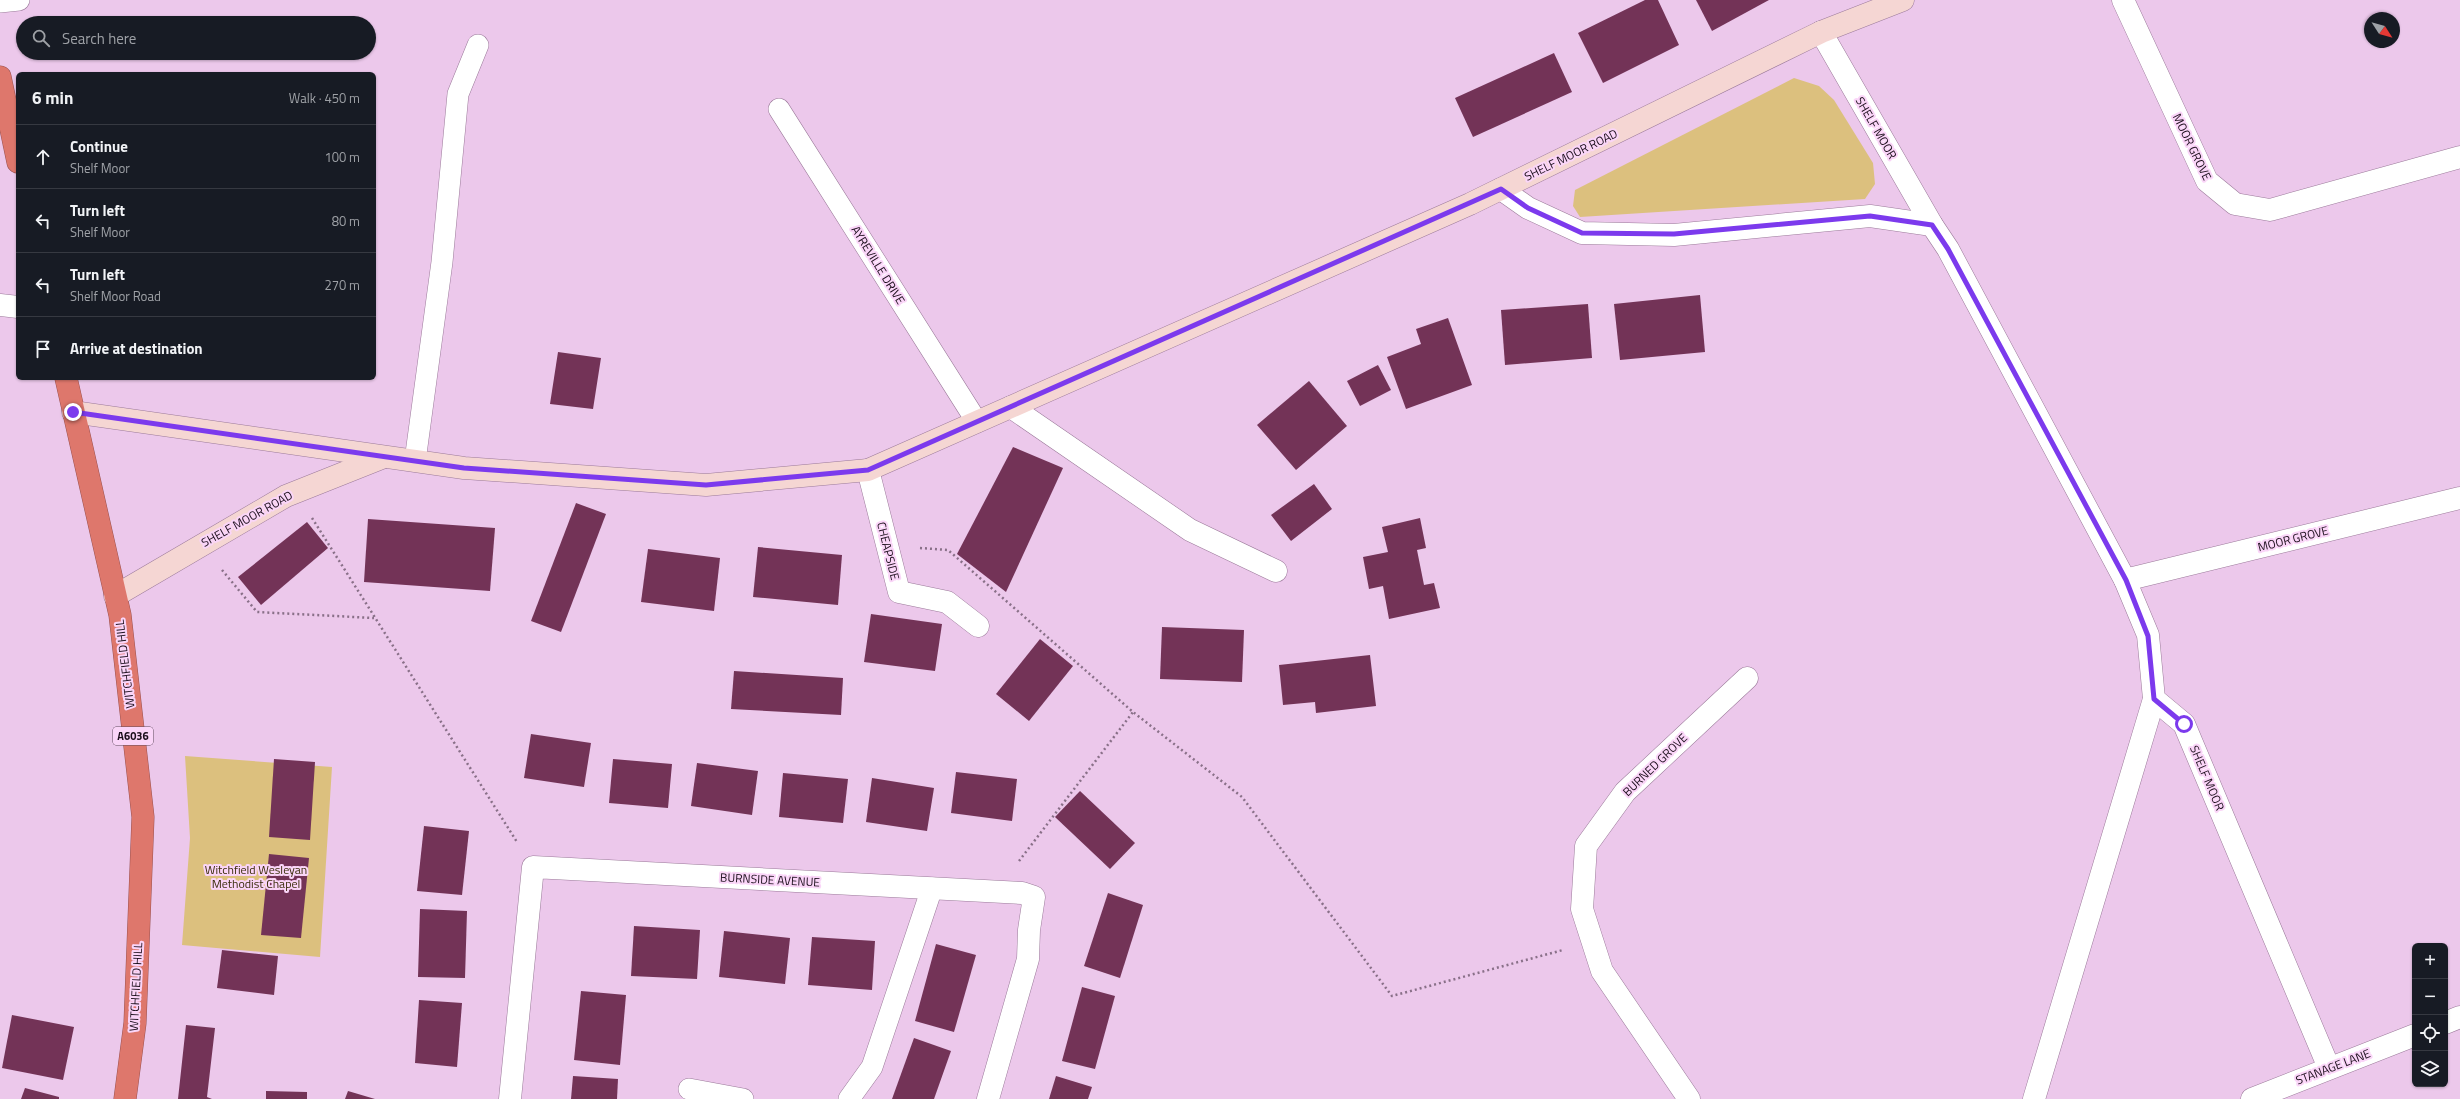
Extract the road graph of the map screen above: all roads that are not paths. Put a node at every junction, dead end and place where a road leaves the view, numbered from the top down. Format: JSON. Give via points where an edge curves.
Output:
{"nodes":[{"id":1,"x":19,"y":0,"type":"edge"},
{"id":2,"x":1903,"y":0,"type":"edge"},
{"id":3,"x":2123,"y":0,"type":"edge"},
{"id":4,"x":0,"y":2,"type":"edge"},
{"id":5,"x":1821,"y":32,"type":"junction"},
{"id":6,"x":478,"y":45,"type":"dead end"},
{"id":7,"x":0,"y":77,"type":"edge"},
{"id":8,"x":779,"y":109,"type":"dead end"},
{"id":9,"x":16,"y":153,"type":"edge"},
{"id":10,"x":2460,"y":156,"type":"edge"},
{"id":11,"x":1501,"y":189,"type":"junction"},
{"id":12,"x":1932,"y":225,"type":"junction"},
{"id":13,"x":0,"y":305,"type":"edge"},
{"id":14,"x":16,"y":307,"type":"edge"},
{"id":15,"x":66,"y":380,"type":"edge"},
{"id":16,"x":1011,"y":407,"type":"junction"},
{"id":17,"x":73,"y":412,"type":"junction"},
{"id":18,"x":977,"y":422,"type":"junction"},
{"id":19,"x":385,"y":457,"type":"junction"},
{"id":20,"x":415,"y":461,"type":"junction"},
{"id":21,"x":868,"y":470,"type":"junction"},
{"id":22,"x":2460,"y":498,"type":"edge"},
{"id":23,"x":1276,"y":570,"type":"dead end"},
{"id":24,"x":2126,"y":580,"type":"junction"},
{"id":25,"x":115,"y":596,"type":"junction"},
{"id":26,"x":978,"y":626,"type":"dead end"},
{"id":27,"x":1747,"y":678,"type":"dead end"},
{"id":28,"x":2154,"y":699,"type":"junction"},
{"id":29,"x":932,"y":888,"type":"junction"},
{"id":30,"x":2460,"y":1017,"type":"edge"},
{"id":31,"x":2448,"y":1022,"type":"edge"},
{"id":32,"x":2412,"y":1036,"type":"edge"},
{"id":33,"x":2329,"y":1068,"type":"junction"},
{"id":34,"x":689,"y":1089,"type":"dead end"},
{"id":35,"x":125,"y":1099,"type":"edge"},
{"id":36,"x":510,"y":1099,"type":"edge"},
{"id":37,"x":743,"y":1099,"type":"edge"},
{"id":38,"x":849,"y":1099,"type":"edge"},
{"id":39,"x":988,"y":1099,"type":"edge"},
{"id":40,"x":1689,"y":1099,"type":"edge"},
{"id":41,"x":2034,"y":1099,"type":"edge"},
{"id":42,"x":2252,"y":1099,"type":"edge"}],
"edges":[{"from":1,"to":4,"type":"lane"},
{"from":2,"to":5,"type":"street","name":"SHELF MOOR ROAD"},
{"from":3,"to":10,"type":"street","name":"MOOR GROVE","via":[[2207,181],[2235,204],[2270,210]]},
{"from":5,"to":11,"type":"street","name":"SHELF MOOR ROAD"},
{"from":5,"to":12,"type":"street","name":"SHELF MOOR"},
{"from":6,"to":20,"type":"lane","via":[[458,94],[442,262]]},
{"from":7,"to":9,"type":"highway"},
{"from":8,"to":18,"type":"lane","name":"AYREVILLE DRIVE"},
{"from":11,"to":12,"type":"street","via":[[1528,208],[1582,233],[1674,234],[1870,216]]},
{"from":11,"to":16,"type":"street","name":"SHELF MOOR ROAD"},
{"from":12,"to":24,"type":"street","name":"SHELF MOOR"},
{"from":13,"to":14,"type":"street"},
{"from":15,"to":17,"type":"highway","name":"WITCHFIELD HILL","number":"A6036"},
{"from":16,"to":18,"type":"street","name":"SHELF MOOR ROAD"},
{"from":16,"to":23,"type":"street","via":[[1190,530]]},
{"from":17,"to":19,"type":"street","name":"SHELF MOOR ROAD"},
{"from":17,"to":25,"type":"highway","name":"WITCHFIELD HILL","number":"A6036"},
{"from":18,"to":21,"type":"street","name":"SHELF MOOR ROAD"},
{"from":19,"to":20,"type":"street","name":"SHELF MOOR ROAD"},
{"from":19,"to":25,"type":"street","name":"SHELF MOOR ROAD","via":[[295,492],[201,544]]},
{"from":20,"to":21,"type":"street","name":"SHELF MOOR ROAD","via":[[464,468],[706,485]]},
{"from":21,"to":26,"type":"street","name":"CHEAPSIDE","via":[[899,592],[947,602]]},
{"from":22,"to":24,"type":"street","name":"MOOR GROVE"},
{"from":24,"to":28,"type":"street","name":"SHELF MOOR","via":[[2148,636]]},
{"from":25,"to":35,"type":"highway","name":"WITCHFIELD HILL","number":"A6036","via":[[120,614],[143,817],[135,1023]]},
{"from":27,"to":40,"type":"street","name":"BURNED GROVE","via":[[1625,792],[1586,846],[1582,909],[1602,971]]},
{"from":28,"to":33,"type":"street","name":"SHELF MOOR","via":[[2184,724]]},
{"from":28,"to":41,"type":"street"},
{"from":29,"to":36,"type":"street","name":"BURNSIDE AVENUE","via":[[532,867]]},
{"from":29,"to":38,"type":"lane","via":[[872,1067]]},
{"from":29,"to":39,"type":"street","name":"BURNSIDE AVENUE","via":[[1022,893],[1034,897],[1028,959]]},
{"from":30,"to":31,"type":"street"},
{"from":32,"to":33,"type":"street","name":"STANAGE LANE"},
{"from":33,"to":42,"type":"street","name":"STANAGE LANE"},
{"from":34,"to":37,"type":"lane"}]}
